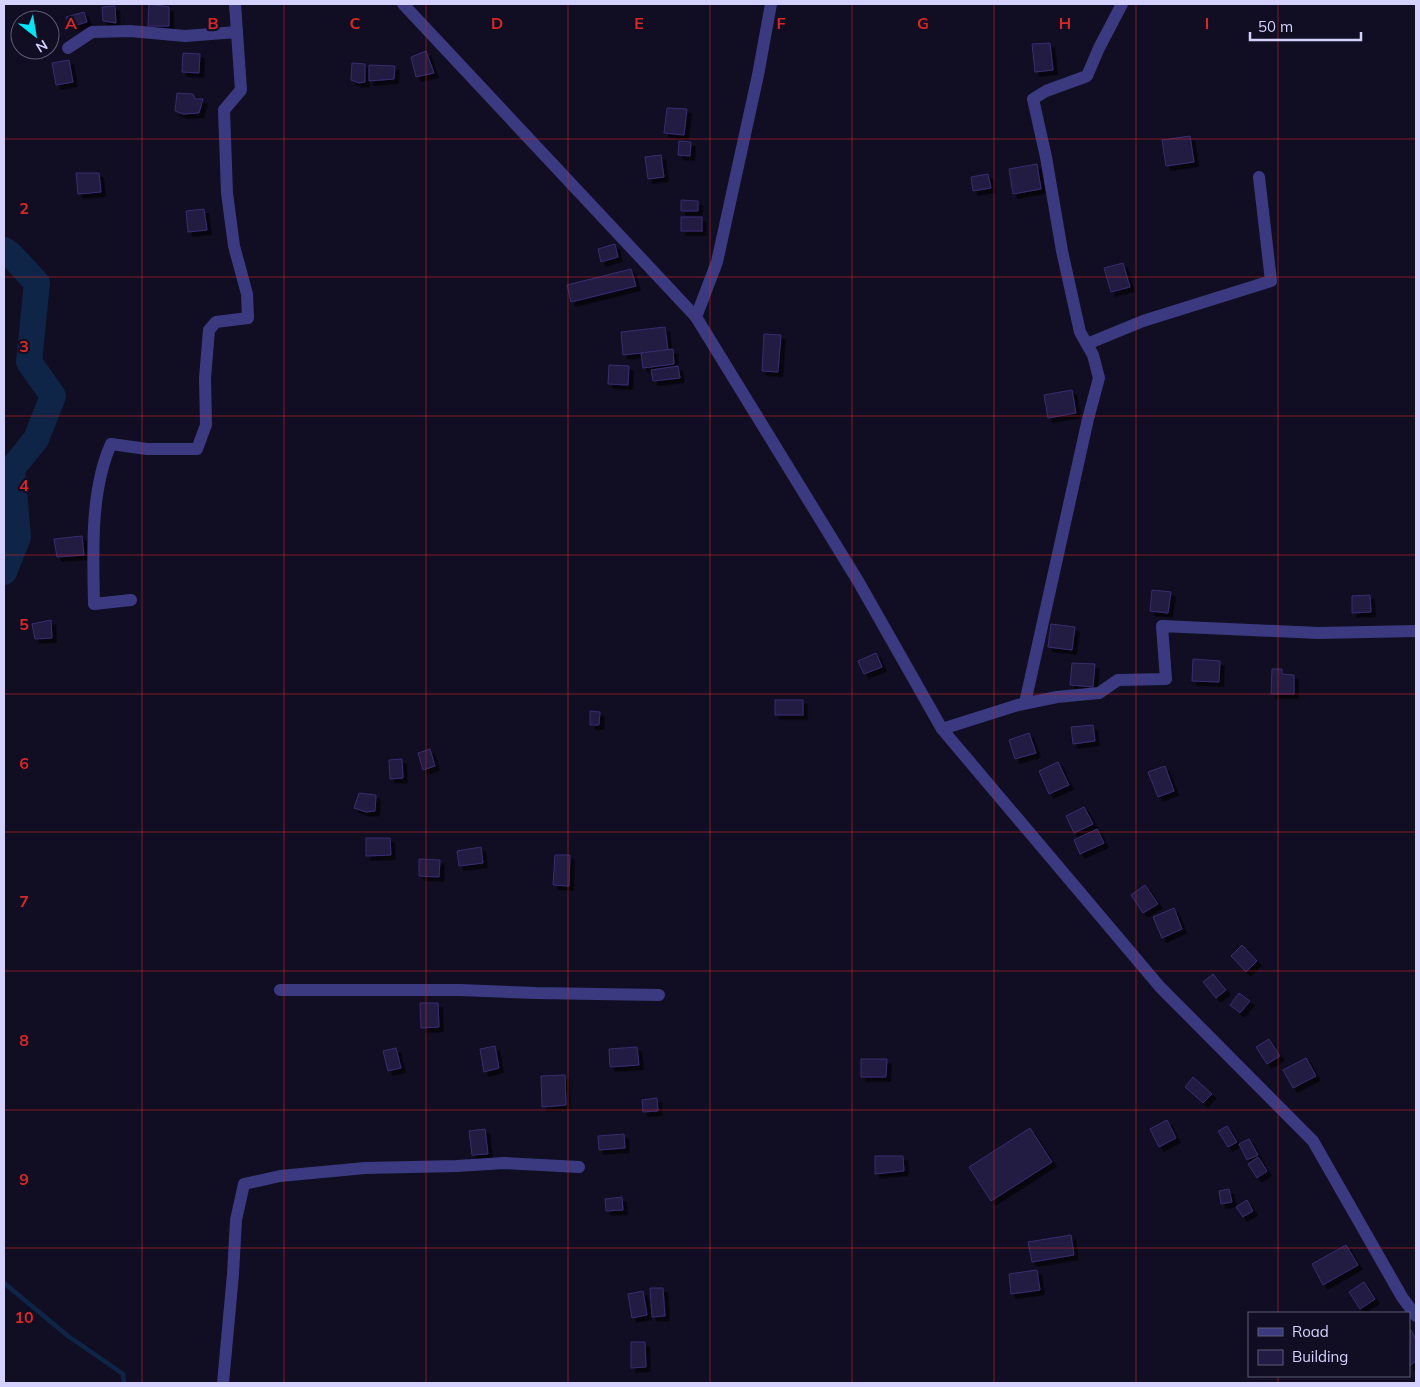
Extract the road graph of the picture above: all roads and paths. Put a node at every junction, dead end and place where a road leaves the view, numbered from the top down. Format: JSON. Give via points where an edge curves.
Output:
{"nodes":[{"id":1,"x":235,"y":4,"type":"edge"},
{"id":2,"x":403,"y":4,"type":"edge"},
{"id":3,"x":771,"y":4,"type":"edge"},
{"id":4,"x":1122,"y":4,"type":"edge"},
{"id":5,"x":237,"y":32,"type":"junction"},
{"id":6,"x":68,"y":48,"type":"dead end"},
{"id":7,"x":1259,"y":177,"type":"dead end"},
{"id":8,"x":696,"y":317,"type":"junction"},
{"id":9,"x":1087,"y":344,"type":"junction"},
{"id":10,"x":131,"y":600,"type":"dead end"},
{"id":11,"x":1416,"y":631,"type":"edge"},
{"id":12,"x":1025,"y":703,"type":"junction"},
{"id":13,"x":942,"y":729,"type":"junction"},
{"id":14,"x":280,"y":990,"type":"dead end"},
{"id":15,"x":659,"y":995,"type":"dead end"},
{"id":16,"x":579,"y":1168,"type":"dead end"},
{"id":17,"x":1416,"y":1316,"type":"edge"},
{"id":18,"x":223,"y":1383,"type":"edge"}],
"edges":[{"from":1,"to":5,"type":"street"},
{"from":2,"to":8,"type":"street"},
{"from":3,"to":8,"type":"street","via":[[717,262]]},
{"from":4,"to":9,"type":"street","via":[[1087,76],[1033,98],[1062,251],[1080,332]]},
{"from":5,"to":6,"type":"street","via":[[185,36],[92,32]]},
{"from":5,"to":10,"type":"street","via":[[241,90],[224,110],[227,193],[234,246],[247,294],[248,318],[216,322],[209,330],[206,425],[197,449],[147,449],[111,444],[105,458],[96,501],[94,604]]},
{"from":7,"to":9,"type":"street","via":[[1271,281],[1143,321]]},
{"from":8,"to":13,"type":"street","via":[[858,581]]},
{"from":9,"to":12,"type":"street","via":[[1099,378]]},
{"from":11,"to":12,"type":"street","via":[[1318,633],[1162,626],[1166,679],[1118,680],[1099,692]]},
{"from":12,"to":13,"type":"street"},
{"from":13,"to":17,"type":"street","via":[[1160,986],[1313,1141]]},
{"from":14,"to":15,"type":"street"},
{"from":16,"to":18,"type":"street","via":[[504,1163],[365,1168],[280,1176],[244,1184],[236,1220]]}]}
